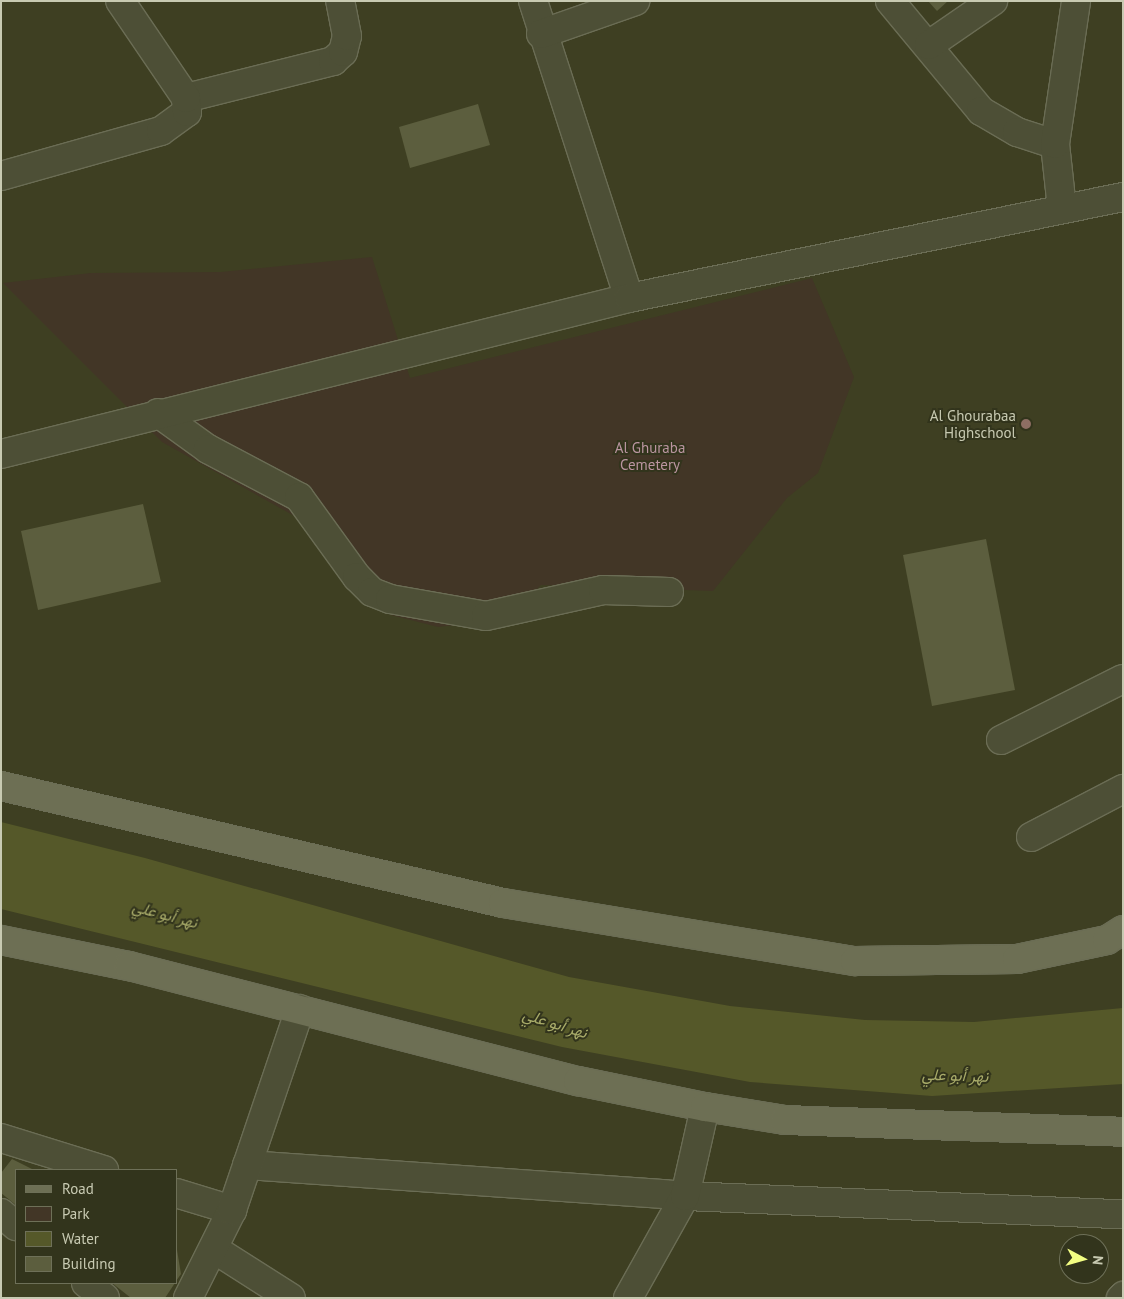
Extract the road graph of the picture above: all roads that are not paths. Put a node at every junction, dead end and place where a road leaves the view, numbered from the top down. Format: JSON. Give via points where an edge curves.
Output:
{"nodes":[{"id":1,"x":120,"y":1,"type":"edge"},
{"id":2,"x":340,"y":1,"type":"edge"},
{"id":3,"x":533,"y":1,"type":"edge"},
{"id":4,"x":635,"y":1,"type":"edge"},
{"id":5,"x":993,"y":1,"type":"edge"},
{"id":6,"x":1076,"y":1,"type":"edge"},
{"id":7,"x":892,"y":3,"type":"edge"},
{"id":8,"x":541,"y":34,"type":"junction"},
{"id":9,"x":929,"y":45,"type":"junction"},
{"id":10,"x":186,"y":98,"type":"junction"},
{"id":11,"x":1055,"y":144,"type":"junction"},
{"id":12,"x":1,"y":176,"type":"edge"},
{"id":13,"x":1123,"y":197,"type":"edge"},
{"id":14,"x":1062,"y":208,"type":"junction"},
{"id":15,"x":629,"y":298,"type":"junction"},
{"id":16,"x":158,"y":413,"type":"junction"},
{"id":17,"x":1,"y":454,"type":"edge"},
{"id":18,"x":669,"y":592,"type":"dead end"},
{"id":19,"x":1123,"y":679,"type":"edge"},
{"id":20,"x":1001,"y":740,"type":"dead end"},
{"id":21,"x":1,"y":786,"type":"edge"},
{"id":22,"x":1123,"y":789,"type":"edge"},
{"id":23,"x":1031,"y":837,"type":"dead end"},
{"id":24,"x":1123,"y":930,"type":"edge"},
{"id":25,"x":1,"y":940,"type":"edge"},
{"id":26,"x":300,"y":1009,"type":"junction"},
{"id":27,"x":705,"y":1107,"type":"junction"},
{"id":28,"x":1123,"y":1132,"type":"edge"},
{"id":29,"x":1,"y":1138,"type":"edge"},
{"id":30,"x":247,"y":1165,"type":"junction"},
{"id":31,"x":101,"y":1169,"type":"edge"},
{"id":32,"x":178,"y":1194,"type":"edge"},
{"id":33,"x":686,"y":1196,"type":"junction"},
{"id":34,"x":232,"y":1210,"type":"junction"},
{"id":35,"x":1,"y":1213,"type":"edge"},
{"id":36,"x":1123,"y":1214,"type":"edge"},
{"id":37,"x":15,"y":1225,"type":"edge"},
{"id":38,"x":214,"y":1249,"type":"junction"},
{"id":39,"x":87,"y":1284,"type":"edge"},
{"id":40,"x":105,"y":1298,"type":"edge"},
{"id":41,"x":188,"y":1298,"type":"edge"},
{"id":42,"x":291,"y":1298,"type":"edge"},
{"id":43,"x":628,"y":1298,"type":"edge"}],
"edges":[{"from":1,"to":10,"type":"street"},
{"from":2,"to":10,"type":"street","via":[[347,36],[344,52],[333,61]]},
{"from":3,"to":8,"type":"street"},
{"from":4,"to":8,"type":"street"},
{"from":5,"to":9,"type":"street"},
{"from":6,"to":11,"type":"street"},
{"from":7,"to":9,"type":"street"},
{"from":8,"to":15,"type":"street"},
{"from":9,"to":11,"type":"street","via":[[951,79],[981,111],[1016,132]]},
{"from":10,"to":12,"type":"street","via":[[182,118],[161,131]]},
{"from":11,"to":14,"type":"street"},
{"from":13,"to":14,"type":"street"},
{"from":14,"to":15,"type":"street"},
{"from":15,"to":16,"type":"street"},
{"from":16,"to":17,"type":"street"},
{"from":16,"to":18,"type":"street","via":[[208,449],[299,497],[357,577],[372,592],[390,599],[486,616],[603,590]]},
{"from":19,"to":20,"type":"street"},
{"from":21,"to":24,"type":"main road","via":[[503,903],[855,962],[1017,959],[1107,940]]},
{"from":22,"to":23,"type":"street"},
{"from":25,"to":26,"type":"main road","via":[[129,966]]},
{"from":26,"to":27,"type":"main road","via":[[578,1080]]},
{"from":26,"to":30,"type":"street"},
{"from":27,"to":28,"type":"main road","via":[[786,1120]]},
{"from":27,"to":33,"type":"street"},
{"from":29,"to":31,"type":"street"},
{"from":30,"to":33,"type":"street"},
{"from":30,"to":34,"type":"street"},
{"from":32,"to":34,"type":"street"},
{"from":33,"to":36,"type":"street"},
{"from":33,"to":43,"type":"street"},
{"from":34,"to":38,"type":"street"},
{"from":35,"to":37,"type":"street"},
{"from":38,"to":41,"type":"street"},
{"from":38,"to":42,"type":"street"},
{"from":39,"to":40,"type":"street"}]}
